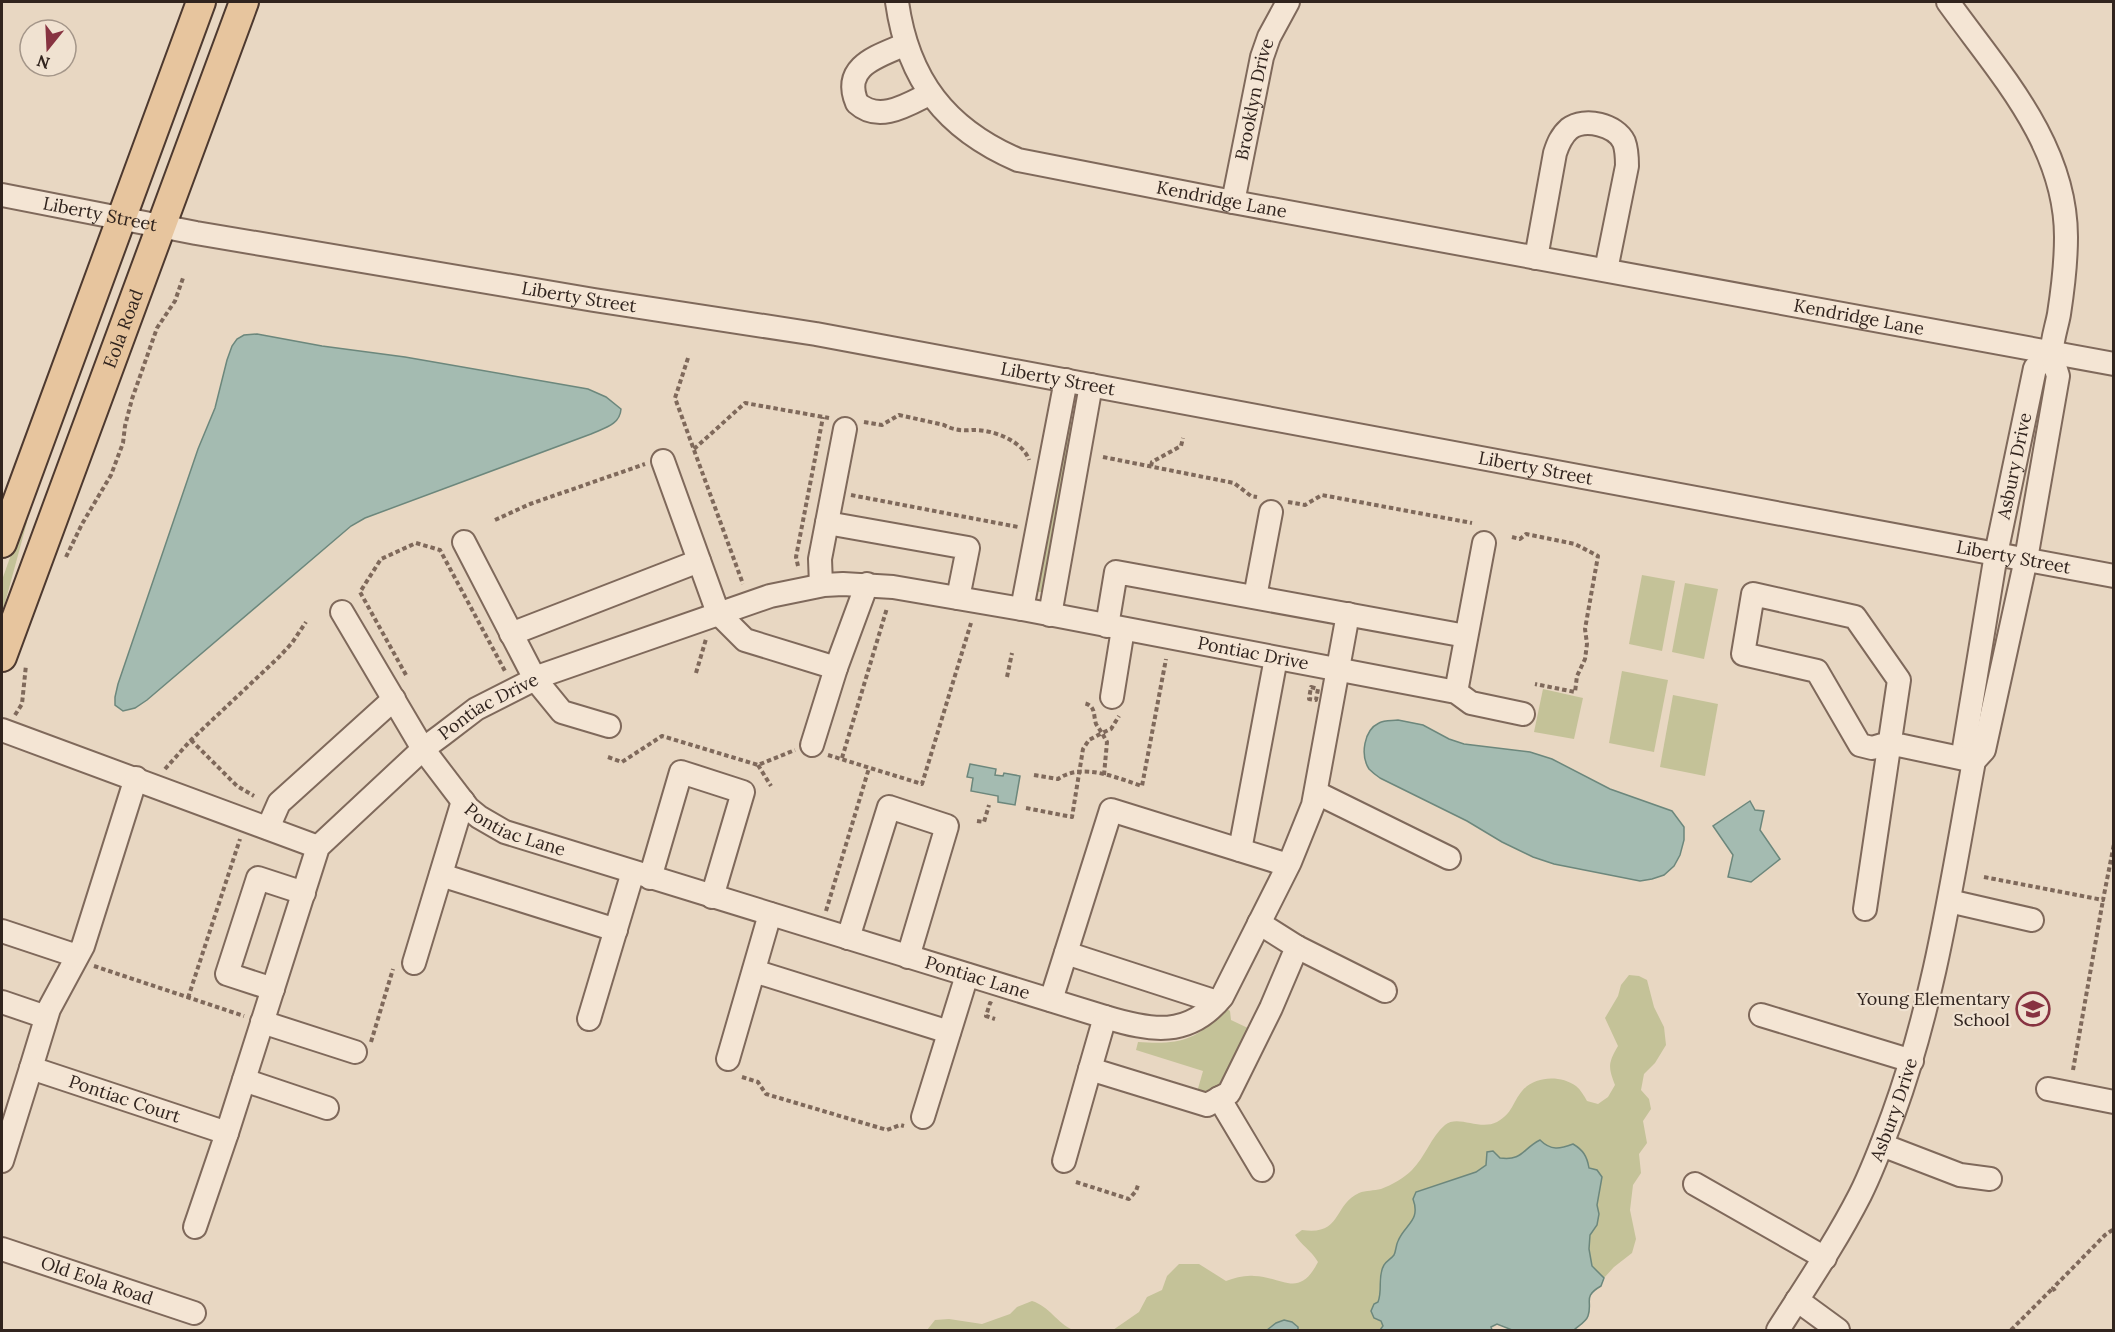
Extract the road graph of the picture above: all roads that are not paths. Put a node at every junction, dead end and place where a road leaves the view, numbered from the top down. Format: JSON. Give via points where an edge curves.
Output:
{"nodes":[{"id":1,"x":201,"y":2,"type":"edge"},
{"id":2,"x":244,"y":2,"type":"edge"},
{"id":3,"x":897,"y":2,"type":"edge"},
{"id":4,"x":1288,"y":2,"type":"edge"},
{"id":5,"x":1948,"y":2,"type":"edge"},
{"id":6,"x":906,"y":44,"type":"junction"},
{"id":7,"x":929,"y":94,"type":"junction"},
{"id":8,"x":2,"y":195,"type":"edge"},
{"id":9,"x":1233,"y":202,"type":"junction"},
{"id":10,"x":121,"y":219,"type":"junction"},
{"id":11,"x":160,"y":226,"type":"junction"},
{"id":12,"x":1536,"y":258,"type":"junction"},
{"id":13,"x":1606,"y":270,"type":"junction"},
{"id":14,"x":2052,"y":353,"type":"junction"},
{"id":15,"x":2114,"y":364,"type":"edge"},
{"id":16,"x":1066,"y":380,"type":"junction"},
{"id":17,"x":1091,"y":385,"type":"junction"},
{"id":18,"x":847,"y":423,"type":"road end"},
{"id":19,"x":658,"y":461,"type":"road end"},
{"id":20,"x":1272,"y":504,"type":"road end"},
{"id":21,"x":827,"y":523,"type":"junction"},
{"id":22,"x":464,"y":542,"type":"dead end"},
{"id":23,"x":2,"y":543,"type":"edge"},
{"id":24,"x":1484,"y":543,"type":"dead end"},
{"id":25,"x":1996,"y":554,"type":"junction"},
{"id":26,"x":2026,"y":559,"type":"junction"},
{"id":27,"x":699,"y":561,"type":"junction"},
{"id":28,"x":2114,"y":576,"type":"edge"},
{"id":29,"x":867,"y":584,"type":"junction"},
{"id":30,"x":821,"y":585,"type":"junction"},
{"id":31,"x":1255,"y":597,"type":"junction"},
{"id":32,"x":958,"y":598,"type":"junction"},
{"id":33,"x":1022,"y":609,"type":"junction"},
{"id":34,"x":342,"y":612,"type":"dead end"},
{"id":35,"x":718,"y":613,"type":"junction"},
{"id":36,"x":1348,"y":614,"type":"junction"},
{"id":37,"x":1050,"y":615,"type":"junction"},
{"id":38,"x":1115,"y":627,"type":"junction"},
{"id":39,"x":512,"y":634,"type":"junction"},
{"id":40,"x":1466,"y":636,"type":"junction"},
{"id":41,"x":1276,"y":658,"type":"junction"},
{"id":42,"x":14,"y":660,"type":"edge"},
{"id":43,"x":836,"y":668,"type":"junction"},
{"id":44,"x":1338,"y":670,"type":"junction"},
{"id":45,"x":535,"y":679,"type":"junction"},
{"id":46,"x":1456,"y":692,"type":"junction"},
{"id":47,"x":394,"y":699,"type":"junction"},
{"id":48,"x":1117,"y":704,"type":"road end"},
{"id":49,"x":1523,"y":714,"type":"dead end"},
{"id":50,"x":609,"y":726,"type":"dead end"},
{"id":51,"x":4,"y":730,"type":"edge"},
{"id":52,"x":1889,"y":743,"type":"junction"},
{"id":53,"x":812,"y":745,"type":"dead end"},
{"id":54,"x":423,"y":749,"type":"junction"},
{"id":55,"x":1974,"y":761,"type":"junction"},
{"id":56,"x":136,"y":778,"type":"junction"},
{"id":57,"x":1317,"y":793,"type":"junction"},
{"id":58,"x":463,"y":801,"type":"junction"},
{"id":59,"x":268,"y":828,"type":"junction"},
{"id":60,"x":318,"y":847,"type":"junction"},
{"id":61,"x":1240,"y":850,"type":"junction"},
{"id":62,"x":1449,"y":858,"type":"dead end"},
{"id":63,"x":1288,"y":865,"type":"junction"},
{"id":64,"x":441,"y":874,"type":"junction"},
{"id":65,"x":641,"y":875,"type":"junction"},
{"id":66,"x":304,"y":893,"type":"junction"},
{"id":67,"x":712,"y":897,"type":"junction"},
{"id":68,"x":1948,"y":901,"type":"junction"},
{"id":69,"x":1865,"y":909,"type":"dead end"},
{"id":70,"x":770,"y":914,"type":"junction"},
{"id":71,"x":2032,"y":920,"type":"dead end"},
{"id":72,"x":1259,"y":924,"type":"junction"},
{"id":73,"x":616,"y":930,"type":"junction"},
{"id":74,"x":2,"y":931,"type":"edge"},
{"id":75,"x":848,"y":938,"type":"junction"},
{"id":76,"x":1297,"y":947,"type":"junction"},
{"id":77,"x":1066,"y":953,"type":"junction"},
{"id":78,"x":908,"y":957,"type":"junction"},
{"id":79,"x":83,"y":960,"type":"junction"},
{"id":80,"x":414,"y":963,"type":"dead end"},
{"id":81,"x":754,"y":971,"type":"junction"},
{"id":82,"x":967,"y":975,"type":"junction"},
{"id":83,"x":273,"y":989,"type":"junction"},
{"id":84,"x":1385,"y":991,"type":"dead end"},
{"id":85,"x":1051,"y":1000,"type":"junction"},
{"id":86,"x":2,"y":1002,"type":"edge"},
{"id":87,"x":1217,"y":1002,"type":"junction"},
{"id":88,"x":1761,"y":1015,"type":"dead end"},
{"id":89,"x":46,"y":1017,"type":"junction"},
{"id":90,"x":1105,"y":1017,"type":"junction"},
{"id":91,"x":253,"y":1019,"type":"junction"},
{"id":92,"x":589,"y":1019,"type":"dead end"},
{"id":93,"x":950,"y":1032,"type":"junction"},
{"id":94,"x":355,"y":1052,"type":"dead end"},
{"id":95,"x":728,"y":1059,"type":"dead end"},
{"id":96,"x":1912,"y":1061,"type":"junction"},
{"id":97,"x":31,"y":1068,"type":"junction"},
{"id":98,"x":1090,"y":1069,"type":"junction"},
{"id":99,"x":244,"y":1080,"type":"junction"},
{"id":100,"x":2048,"y":1089,"type":"dead end"},
{"id":101,"x":1219,"y":1098,"type":"junction"},
{"id":102,"x":2114,"y":1102,"type":"edge"},
{"id":103,"x":327,"y":1108,"type":"dead end"},
{"id":104,"x":916,"y":1122,"type":"road end"},
{"id":105,"x":227,"y":1133,"type":"junction"},
{"id":106,"x":1882,"y":1145,"type":"junction"},
{"id":107,"x":2,"y":1161,"type":"edge"},
{"id":108,"x":1064,"y":1161,"type":"dead end"},
{"id":109,"x":1262,"y":1170,"type":"dead end"},
{"id":110,"x":1990,"y":1179,"type":"dead end"},
{"id":111,"x":1695,"y":1184,"type":"dead end"},
{"id":112,"x":195,"y":1227,"type":"dead end"},
{"id":113,"x":2,"y":1249,"type":"edge"},
{"id":114,"x":1825,"y":1258,"type":"junction"},
{"id":115,"x":1797,"y":1300,"type":"junction"},
{"id":116,"x":194,"y":1313,"type":"dead end"},
{"id":117,"x":1778,"y":1330,"type":"edge"},
{"id":118,"x":1838,"y":1330,"type":"edge"}],
"edges":[{"from":1,"to":10,"type":"main road"},
{"from":2,"to":11,"type":"main road","name":"Eola Road"},
{"from":3,"to":6,"type":"street","name":"Kendridge Lane"},
{"from":4,"to":9,"type":"street","name":"Brooklyn Drive","via":[[1262,57]]},
{"from":5,"to":14,"type":"street","name":"Asbury Drive","via":[[2033,120],[2054,168],[2066,235],[2065,279]]},
{"from":6,"to":7,"type":"street","name":"Kendridge Lane"},
{"from":6,"to":7,"type":"street","via":[[863,64],[853,88],[857,103],[870,111],[888,112]]},
{"from":7,"to":9,"type":"street","name":"Kendridge Lane","via":[[972,136],[1018,160]]},
{"from":8,"to":10,"type":"street","name":"Liberty Street"},
{"from":9,"to":12,"type":"street","name":"Kendridge Lane"},
{"from":10,"to":11,"type":"street","name":"Liberty Street"},
{"from":10,"to":23,"type":"main road"},
{"from":11,"to":16,"type":"street","name":"Liberty Street","via":[[816,334]]},
{"from":11,"to":42,"type":"main road","name":"Eola Road"},
{"from":12,"to":13,"type":"street","name":"Kendridge Lane"},
{"from":12,"to":13,"type":"street","via":[[1560,139],[1571,128],[1599,124],[1613,130],[1623,141],[1627,154]]},
{"from":13,"to":14,"type":"street","name":"Kendridge Lane"},
{"from":14,"to":15,"type":"street","name":"Kendridge Lane"},
{"from":14,"to":25,"type":"street","name":"Asbury Drive","via":[[2035,368]]},
{"from":14,"to":26,"type":"street","name":"Asbury Drive","via":[[2058,376]]},
{"from":16,"to":17,"type":"street","name":"Liberty Street"},
{"from":16,"to":33,"type":"street"},
{"from":17,"to":25,"type":"street","name":"Liberty Street"},
{"from":17,"to":37,"type":"street"},
{"from":18,"to":21,"type":"street"},
{"from":19,"to":27,"type":"street"},
{"from":20,"to":31,"type":"street"},
{"from":21,"to":30,"type":"street","via":[[820,559]]},
{"from":21,"to":32,"type":"street","via":[[968,548]]},
{"from":22,"to":39,"type":"street"},
{"from":24,"to":40,"type":"street"},
{"from":25,"to":26,"type":"street","name":"Liberty Street"},
{"from":25,"to":55,"type":"street","name":"Asbury Drive","via":[[1964,748]]},
{"from":26,"to":28,"type":"street","name":"Liberty Street"},
{"from":26,"to":55,"type":"street","name":"Asbury Drive","via":[[1984,750]]},
{"from":27,"to":35,"type":"street"},
{"from":27,"to":39,"type":"street"},
{"from":29,"to":30,"type":"street","name":"Pontiac Drive"},
{"from":29,"to":32,"type":"street","name":"Pontiac Drive"},
{"from":29,"to":43,"type":"street"},
{"from":30,"to":35,"type":"street","name":"Pontiac Drive"},
{"from":31,"to":36,"type":"street"},
{"from":31,"to":38,"type":"street","via":[[1116,572]]},
{"from":32,"to":33,"type":"street","name":"Pontiac Drive"},
{"from":33,"to":37,"type":"street","name":"Pontiac Drive"},
{"from":34,"to":47,"type":"street","name":"Pontiac Lane"},
{"from":35,"to":43,"type":"street","via":[[745,640]]},
{"from":35,"to":45,"type":"street","name":"Pontiac Drive"},
{"from":36,"to":40,"type":"street"},
{"from":36,"to":44,"type":"street","name":"Pontiac Lane"},
{"from":37,"to":38,"type":"street","name":"Pontiac Drive"},
{"from":38,"to":41,"type":"street","name":"Pontiac Drive"},
{"from":38,"to":48,"type":"street"},
{"from":39,"to":45,"type":"street"},
{"from":40,"to":46,"type":"street"},
{"from":41,"to":44,"type":"street","name":"Pontiac Drive"},
{"from":41,"to":61,"type":"street"},
{"from":43,"to":53,"type":"street"},
{"from":44,"to":46,"type":"street","name":"Pontiac Drive"},
{"from":44,"to":57,"type":"street","name":"Pontiac Lane"},
{"from":45,"to":50,"type":"street","via":[[562,712]]},
{"from":45,"to":54,"type":"street","name":"Pontiac Drive","via":[[476,709]]},
{"from":46,"to":49,"type":"street","name":"Pontiac Drive","via":[[1471,703]]},
{"from":47,"to":54,"type":"street","name":"Pontiac Lane"},
{"from":47,"to":59,"type":"street","via":[[279,803]]},
{"from":51,"to":56,"type":"street"},
{"from":52,"to":52,"type":"street","via":[[1899,680],[1855,617],[1753,594],[1743,654],[1817,671],[1860,745],[1872,748]]},
{"from":52,"to":55,"type":"street"},
{"from":52,"to":69,"type":"street"},
{"from":54,"to":58,"type":"street","name":"Pontiac Lane"},
{"from":54,"to":60,"type":"street","name":"Pontiac Drive"},
{"from":55,"to":68,"type":"street","name":"Asbury Drive"},
{"from":56,"to":59,"type":"street"},
{"from":56,"to":79,"type":"street","via":[[83,946]]},
{"from":57,"to":62,"type":"street"},
{"from":57,"to":63,"type":"street","name":"Pontiac Lane"},
{"from":58,"to":64,"type":"street"},
{"from":58,"to":65,"type":"street","name":"Pontiac Lane","via":[[479,817],[505,832]]},
{"from":59,"to":60,"type":"street"},
{"from":60,"to":66,"type":"street"},
{"from":61,"to":63,"type":"street"},
{"from":61,"to":77,"type":"street","via":[[1111,810]]},
{"from":63,"to":72,"type":"street","name":"Pontiac Lane"},
{"from":64,"to":73,"type":"street"},
{"from":64,"to":80,"type":"street"},
{"from":65,"to":67,"type":"street","name":"Pontiac Lane"},
{"from":65,"to":67,"type":"street","via":[[681,772],[743,792]]},
{"from":65,"to":73,"type":"street"},
{"from":66,"to":83,"type":"street"},
{"from":66,"to":83,"type":"street","via":[[258,878],[237,942],[227,974]]},
{"from":67,"to":70,"type":"street","name":"Pontiac Lane"},
{"from":68,"to":71,"type":"street"},
{"from":68,"to":96,"type":"street","name":"Asbury Drive"},
{"from":70,"to":75,"type":"street","name":"Pontiac Lane"},
{"from":70,"to":81,"type":"street"},
{"from":72,"to":76,"type":"street"},
{"from":72,"to":87,"type":"street","name":"Pontiac Lane"},
{"from":73,"to":92,"type":"street"},
{"from":74,"to":79,"type":"street"},
{"from":75,"to":78,"type":"street","name":"Pontiac Lane"},
{"from":75,"to":78,"type":"street","via":[[889,807],[947,826]]},
{"from":76,"to":84,"type":"street"},
{"from":76,"to":101,"type":"street","via":[[1229,1093]]},
{"from":77,"to":85,"type":"street"},
{"from":77,"to":87,"type":"street"},
{"from":78,"to":82,"type":"street","name":"Pontiac Lane"},
{"from":79,"to":89,"type":"street"},
{"from":81,"to":93,"type":"street"},
{"from":81,"to":95,"type":"street"},
{"from":82,"to":85,"type":"street","name":"Pontiac Lane"},
{"from":82,"to":93,"type":"street"},
{"from":83,"to":91,"type":"street"},
{"from":85,"to":90,"type":"street","name":"Pontiac Lane"},
{"from":86,"to":89,"type":"street"},
{"from":87,"to":90,"type":"street","name":"Pontiac Lane","via":[[1203,1016],[1168,1029],[1140,1027]]},
{"from":88,"to":96,"type":"street"},
{"from":89,"to":97,"type":"street"},
{"from":90,"to":98,"type":"street"},
{"from":91,"to":94,"type":"street"},
{"from":91,"to":99,"type":"street"},
{"from":93,"to":104,"type":"street"},
{"from":96,"to":106,"type":"street","name":"Asbury Drive"},
{"from":97,"to":105,"type":"street","name":"Pontiac Court"},
{"from":97,"to":107,"type":"street"},
{"from":98,"to":101,"type":"street","via":[[1207,1105]]},
{"from":98,"to":108,"type":"street"},
{"from":99,"to":103,"type":"street"},
{"from":99,"to":105,"type":"street"},
{"from":100,"to":102,"type":"street"},
{"from":101,"to":109,"type":"street"},
{"from":105,"to":112,"type":"street"},
{"from":106,"to":110,"type":"street","via":[[1960,1175]]},
{"from":106,"to":114,"type":"street","name":"Asbury Drive","via":[[1861,1194]]},
{"from":111,"to":114,"type":"street"},
{"from":113,"to":116,"type":"street","name":"Old Eola Road"},
{"from":114,"to":115,"type":"street","name":"Asbury Drive"},
{"from":115,"to":117,"type":"street","name":"Asbury Drive"},
{"from":115,"to":118,"type":"street"}]}
